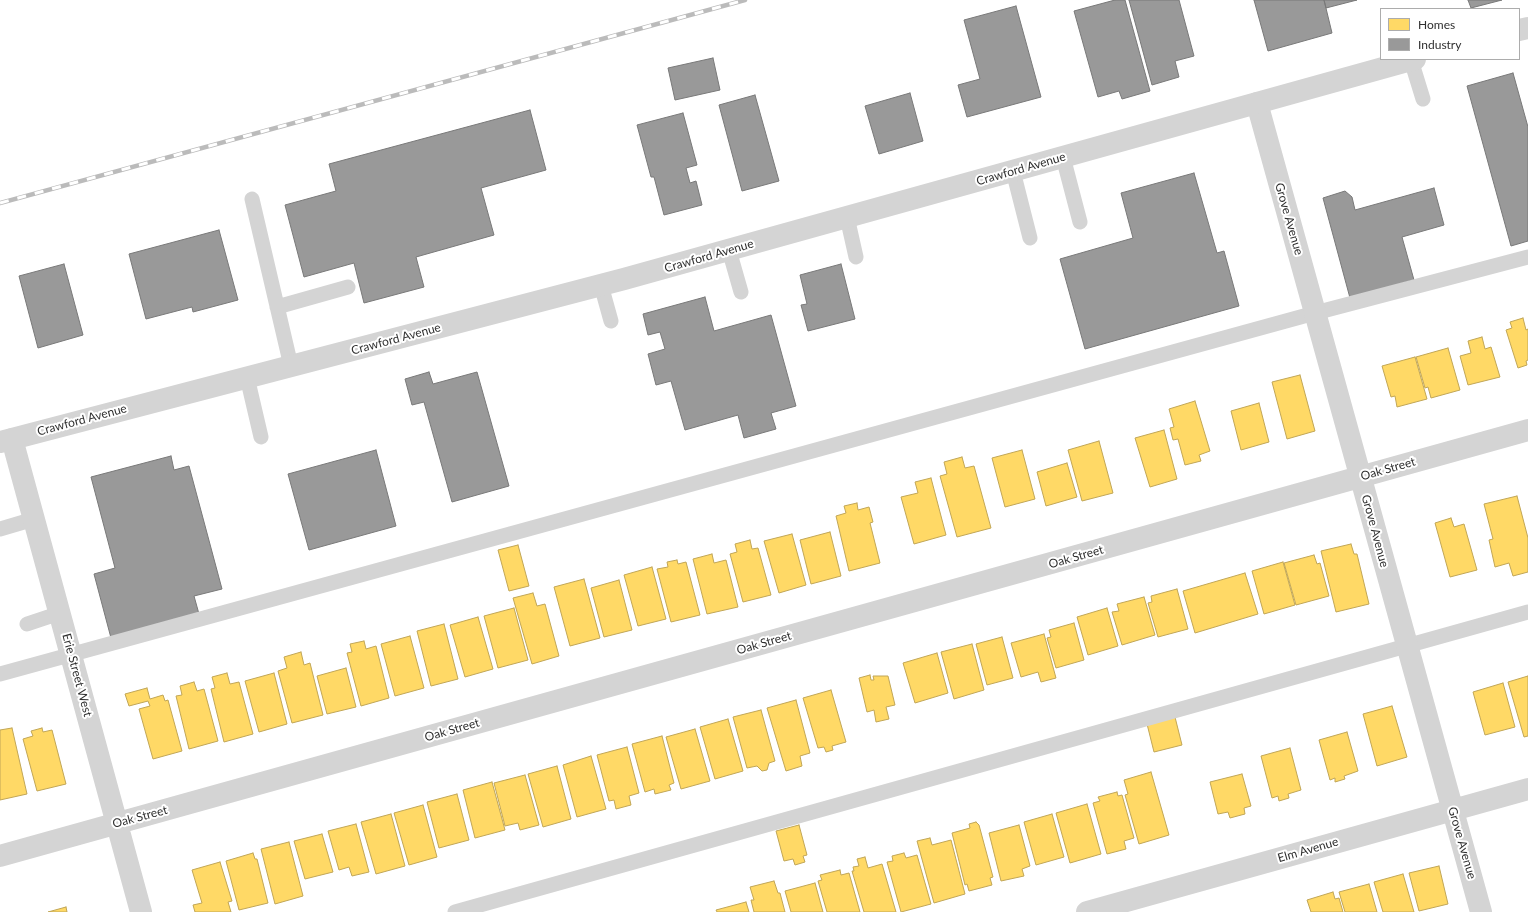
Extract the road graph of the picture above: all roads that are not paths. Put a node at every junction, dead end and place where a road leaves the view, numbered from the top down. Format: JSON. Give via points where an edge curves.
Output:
{"nodes":[{"id":1,"x":1413,"y":60,"type":"edge"},
{"id":2,"x":1422,"y":99,"type":"dead end"},
{"id":3,"x":1257,"y":103,"type":"junction"},
{"id":4,"x":1063,"y":157,"type":"junction"},
{"id":5,"x":1013,"y":171,"type":"junction"},
{"id":6,"x":252,"y":199,"type":"dead end"},
{"id":7,"x":848,"y":217,"type":"junction"},
{"id":8,"x":1080,"y":222,"type":"dead end"},
{"id":9,"x":1030,"y":238,"type":"dead end"},
{"id":10,"x":729,"y":250,"type":"junction"},
{"id":11,"x":856,"y":257,"type":"dead end"},
{"id":12,"x":1528,"y":257,"type":"edge"},
{"id":13,"x":601,"y":286,"type":"junction"},
{"id":14,"x":348,"y":287,"type":"dead end"},
{"id":15,"x":741,"y":292,"type":"dead end"},
{"id":16,"x":277,"y":307,"type":"junction"},
{"id":17,"x":1315,"y":313,"type":"junction"},
{"id":18,"x":611,"y":321,"type":"dead end"},
{"id":19,"x":291,"y":366,"type":"junction"},
{"id":20,"x":247,"y":378,"type":"junction"},
{"id":21,"x":1528,"y":430,"type":"edge"},
{"id":22,"x":261,"y":438,"type":"dead end"},
{"id":23,"x":6,"y":440,"type":"edge"},
{"id":24,"x":1361,"y":477,"type":"junction"},
{"id":25,"x":34,"y":519,"type":"junction"},
{"id":26,"x":0,"y":529,"type":"edge"},
{"id":27,"x":1528,"y":612,"type":"edge"},
{"id":28,"x":60,"y":614,"type":"junction"},
{"id":29,"x":27,"y":624,"type":"dead end"},
{"id":30,"x":1407,"y":646,"type":"junction"},
{"id":31,"x":71,"y":654,"type":"junction"},
{"id":32,"x":0,"y":674,"type":"edge"},
{"id":33,"x":1528,"y":789,"type":"edge"},
{"id":34,"x":1453,"y":810,"type":"junction"},
{"id":35,"x":117,"y":823,"type":"junction"},
{"id":36,"x":0,"y":856,"type":"edge"},
{"id":37,"x":141,"y":912,"type":"edge"},
{"id":38,"x":455,"y":912,"type":"edge"},
{"id":39,"x":1087,"y":912,"type":"edge"},
{"id":40,"x":1481,"y":912,"type":"edge"}],
"edges":[{"from":1,"to":2,"type":"lane"},
{"from":1,"to":3,"type":"street","name":"Crawford Avenue"},
{"from":3,"to":4,"type":"street","name":"Crawford Avenue"},
{"from":3,"to":17,"type":"street","name":"Grove Avenue"},
{"from":4,"to":5,"type":"street","name":"Crawford Avenue"},
{"from":4,"to":8,"type":"lane"},
{"from":5,"to":7,"type":"street","name":"Crawford Avenue"},
{"from":5,"to":9,"type":"lane"},
{"from":6,"to":16,"type":"lane"},
{"from":7,"to":10,"type":"street","name":"Crawford Avenue"},
{"from":7,"to":11,"type":"lane"},
{"from":10,"to":13,"type":"street","name":"Crawford Avenue"},
{"from":10,"to":15,"type":"lane"},
{"from":12,"to":17,"type":"lane"},
{"from":13,"to":18,"type":"lane"},
{"from":13,"to":19,"type":"street","name":"Crawford Avenue"},
{"from":14,"to":16,"type":"lane"},
{"from":16,"to":19,"type":"lane"},
{"from":17,"to":24,"type":"street","name":"Grove Avenue"},
{"from":17,"to":31,"type":"lane"},
{"from":19,"to":20,"type":"street","name":"Crawford Avenue"},
{"from":20,"to":22,"type":"lane"},
{"from":20,"to":23,"type":"street","name":"Crawford Avenue"},
{"from":21,"to":24,"type":"street","name":"Oak Street"},
{"from":23,"to":25,"type":"street","name":"Erie Street West"},
{"from":24,"to":30,"type":"street","name":"Grove Avenue"},
{"from":24,"to":35,"type":"street","name":"Oak Street"},
{"from":25,"to":26,"type":"lane"},
{"from":25,"to":28,"type":"street","name":"Erie Street West"},
{"from":27,"to":30,"type":"lane"},
{"from":28,"to":29,"type":"lane"},
{"from":28,"to":31,"type":"street","name":"Erie Street West"},
{"from":30,"to":34,"type":"street","name":"Grove Avenue"},
{"from":30,"to":38,"type":"lane"},
{"from":31,"to":32,"type":"lane"},
{"from":31,"to":35,"type":"street","name":"Erie Street West"},
{"from":33,"to":34,"type":"street","name":"Elm Avenue"},
{"from":34,"to":39,"type":"street","name":"Elm Avenue"},
{"from":34,"to":40,"type":"street","name":"Grove Avenue"},
{"from":35,"to":36,"type":"street","name":"Oak Street"},
{"from":35,"to":37,"type":"street","name":"Erie Street West"}]}
